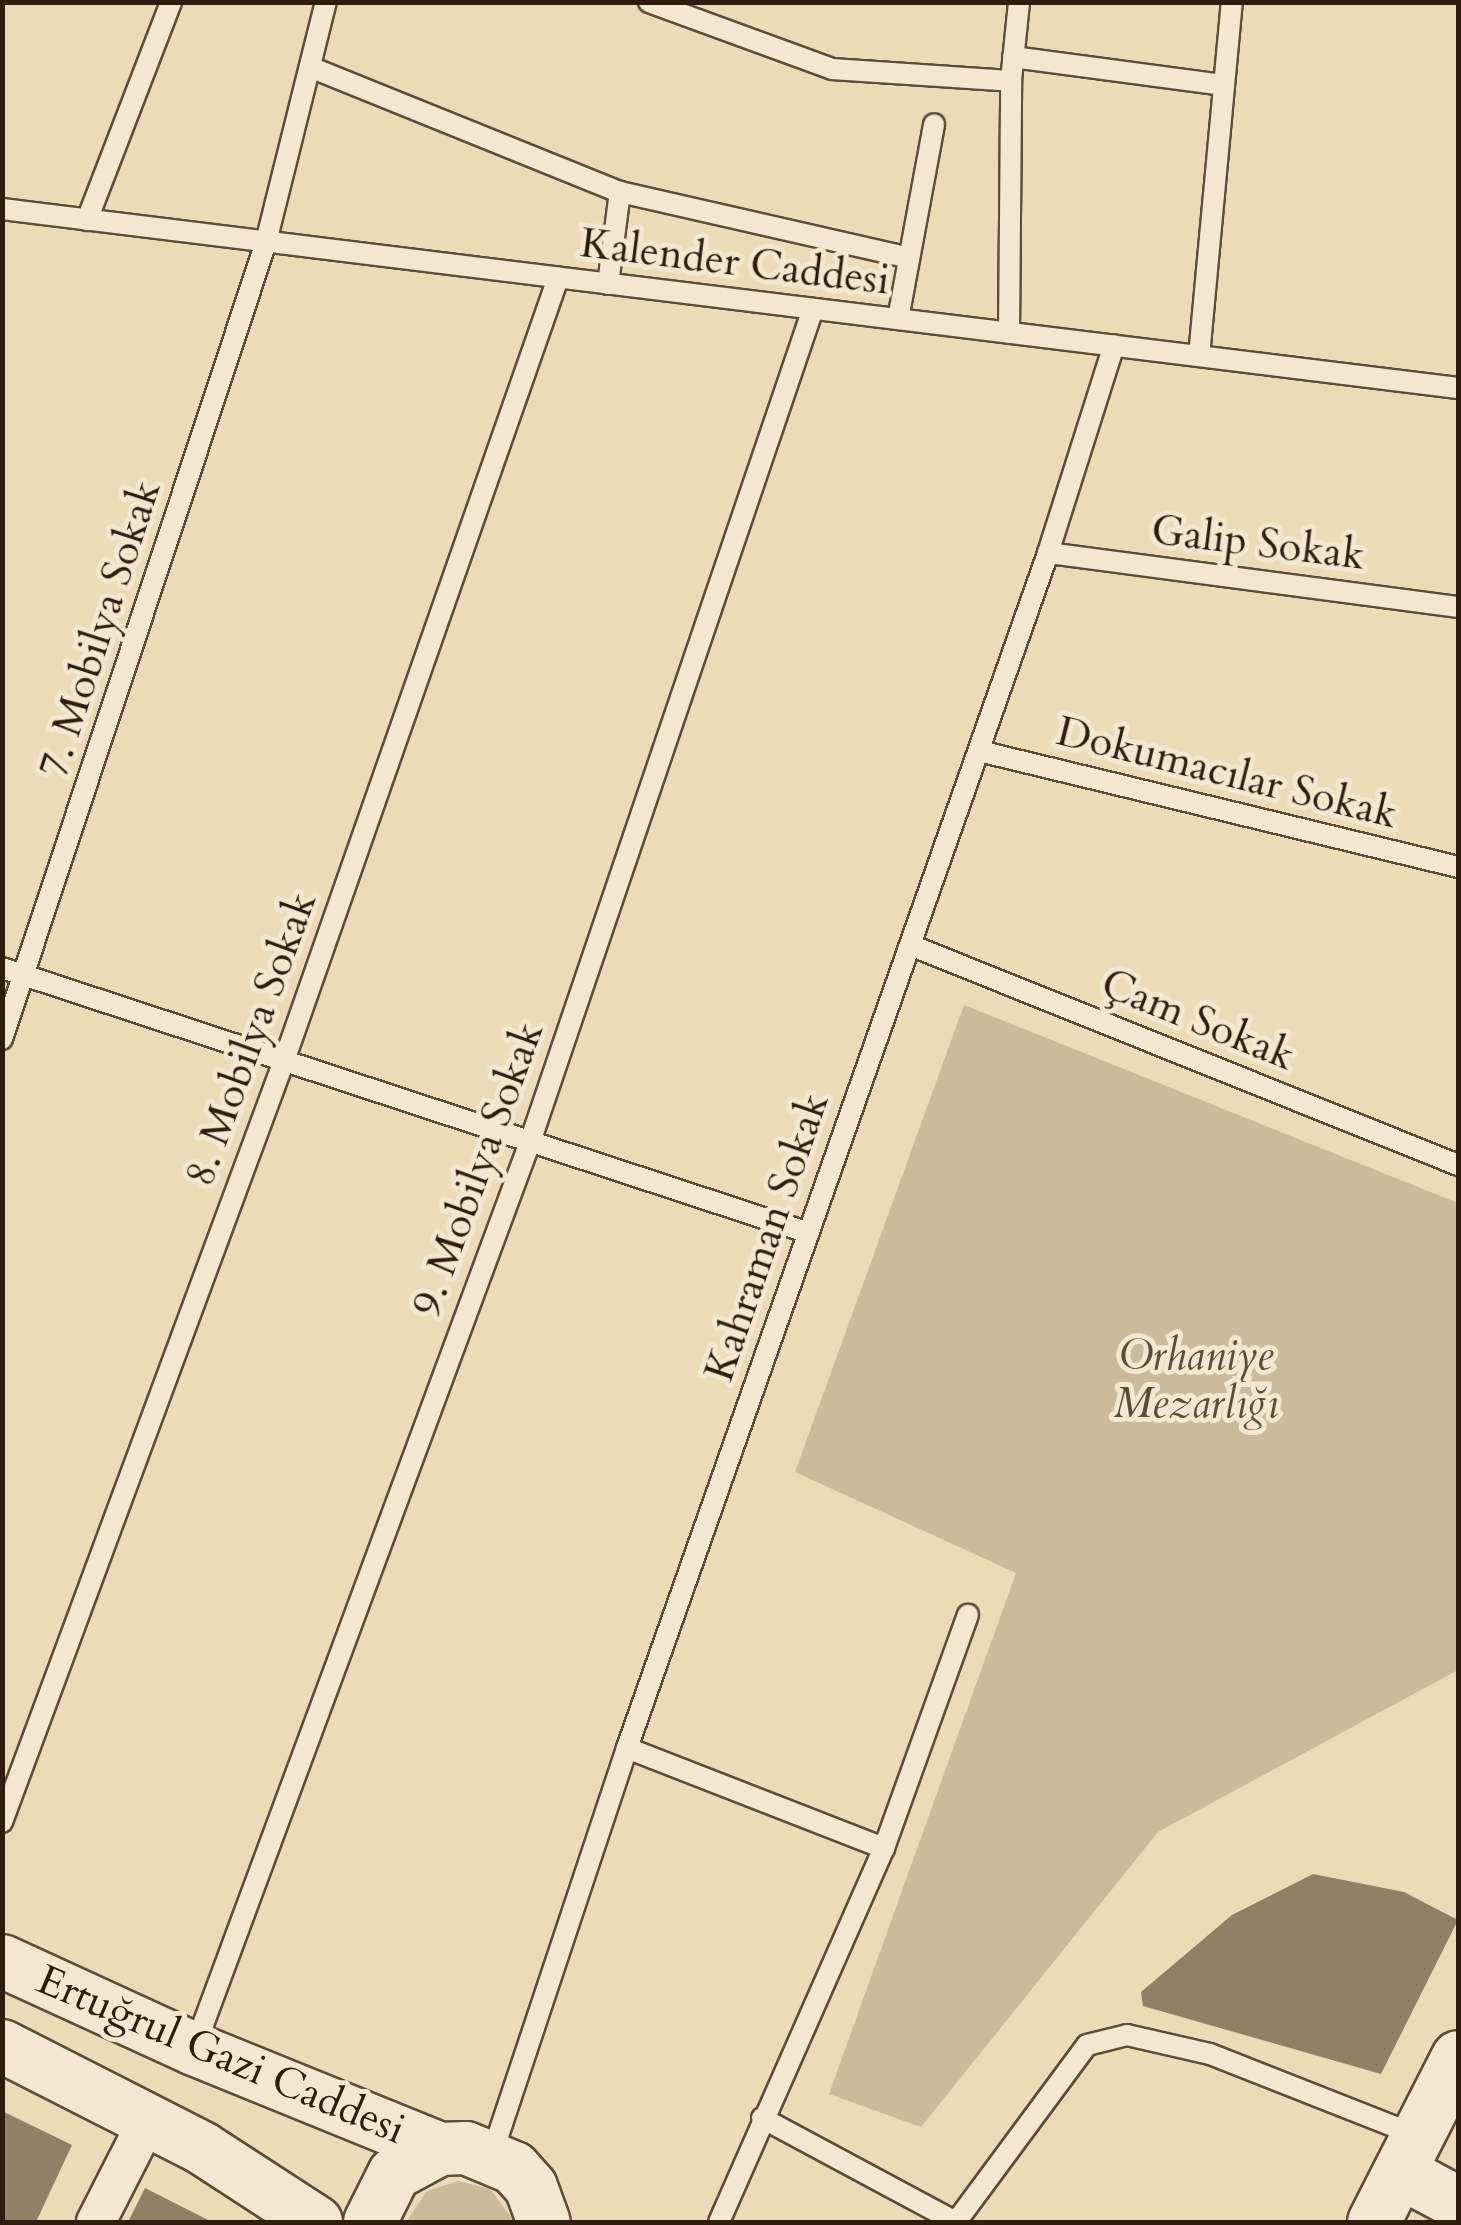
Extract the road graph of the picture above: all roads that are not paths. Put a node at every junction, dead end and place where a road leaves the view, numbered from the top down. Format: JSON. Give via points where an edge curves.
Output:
{"nodes":[{"id":1,"x":170,"y":2,"type":"edge"},
{"id":2,"x":326,"y":2,"type":"edge"},
{"id":3,"x":649,"y":2,"type":"edge"},
{"id":4,"x":1019,"y":2,"type":"edge"},
{"id":5,"x":1232,"y":2,"type":"edge"},
{"id":6,"x":1013,"y":56,"type":"junction"},
{"id":7,"x":310,"y":68,"type":"junction"},
{"id":8,"x":1011,"y":80,"type":"junction"},
{"id":9,"x":1224,"y":85,"type":"junction"},
{"id":10,"x":934,"y":124,"type":"dead end"},
{"id":11,"x":620,"y":192,"type":"junction"},
{"id":12,"x":3,"y":212,"type":"edge"},
{"id":13,"x":87,"y":220,"type":"junction"},
{"id":14,"x":266,"y":242,"type":"junction"},
{"id":15,"x":907,"y":256,"type":"junction"},
{"id":16,"x":558,"y":278,"type":"junction"},
{"id":17,"x":608,"y":284,"type":"junction"},
{"id":18,"x":813,"y":309,"type":"junction"},
{"id":19,"x":898,"y":319,"type":"junction"},
{"id":20,"x":1008,"y":333,"type":"junction"},
{"id":21,"x":1114,"y":345,"type":"junction"},
{"id":22,"x":1199,"y":356,"type":"junction"},
{"id":23,"x":1458,"y":388,"type":"edge"},
{"id":24,"x":1048,"y":553,"type":"junction"},
{"id":25,"x":1458,"y":607,"type":"edge"},
{"id":26,"x":979,"y":751,"type":"junction"},
{"id":27,"x":1458,"y":868,"type":"edge"},
{"id":28,"x":910,"y":945,"type":"junction"},
{"id":29,"x":2,"y":968,"type":"edge"},
{"id":30,"x":25,"y":976,"type":"junction"},
{"id":31,"x":2,"y":1038,"type":"edge"},
{"id":32,"x":284,"y":1061,"type":"junction"},
{"id":33,"x":530,"y":1142,"type":"junction"},
{"id":34,"x":1458,"y":1164,"type":"edge"},
{"id":35,"x":808,"y":1233,"type":"junction"},
{"id":36,"x":968,"y":1615,"type":"dead end"},
{"id":37,"x":627,"y":1748,"type":"junction"},
{"id":38,"x":2,"y":1822,"type":"edge"},
{"id":39,"x":884,"y":1848,"type":"junction"},
{"id":40,"x":2,"y":1960,"type":"edge"},
{"id":41,"x":2,"y":2046,"type":"edge"},
{"id":42,"x":194,"y":2049,"type":"junction"},
{"id":43,"x":1434,"y":2116,"type":"edge"},
{"id":44,"x":762,"y":2118,"type":"junction"},
{"id":45,"x":148,"y":2120,"type":"junction"},
{"id":46,"x":440,"y":2149,"type":"junction"},
{"id":47,"x":492,"y":2154,"type":"junction"},
{"id":48,"x":1458,"y":2204,"type":"edge"},
{"id":49,"x":96,"y":2222,"type":"edge"},
{"id":50,"x":316,"y":2222,"type":"edge"},
{"id":51,"x":370,"y":2222,"type":"edge"},
{"id":52,"x":544,"y":2222,"type":"edge"},
{"id":53,"x":719,"y":2222,"type":"edge"},
{"id":54,"x":956,"y":2222,"type":"edge"},
{"id":55,"x":1374,"y":2222,"type":"edge"},
{"id":56,"x":1450,"y":2222,"type":"edge"}],
"edges":[{"from":1,"to":13,"type":"lane"},
{"from":2,"to":7,"type":"lane","name":"7. Mobilya Sokak"},
{"from":3,"to":8,"type":"lane","via":[[832,69]]},
{"from":4,"to":6,"type":"lane"},
{"from":5,"to":9,"type":"lane"},
{"from":6,"to":8,"type":"lane"},
{"from":6,"to":9,"type":"lane"},
{"from":7,"to":11,"type":"lane"},
{"from":7,"to":14,"type":"lane","name":"7. Mobilya Sokak"},
{"from":8,"to":20,"type":"lane"},
{"from":9,"to":22,"type":"lane"},
{"from":10,"to":15,"type":"lane"},
{"from":11,"to":15,"type":"lane"},
{"from":11,"to":17,"type":"lane"},
{"from":12,"to":13,"type":"lane","name":"Kalender Caddesi"},
{"from":13,"to":14,"type":"lane","name":"Kalender Caddesi"},
{"from":14,"to":16,"type":"lane","name":"Kalender Caddesi"},
{"from":14,"to":30,"type":"lane","name":"7. Mobilya Sokak"},
{"from":15,"to":19,"type":"lane"},
{"from":16,"to":17,"type":"lane","name":"Kalender Caddesi"},
{"from":16,"to":32,"type":"lane","name":"8. Mobilya Sokak"},
{"from":17,"to":18,"type":"lane","name":"Kalender Caddesi"},
{"from":18,"to":19,"type":"lane","name":"Kalender Caddesi"},
{"from":18,"to":33,"type":"lane","name":"9. Mobilya Sokak"},
{"from":19,"to":20,"type":"lane","name":"Kalender Caddesi"},
{"from":20,"to":21,"type":"lane","name":"Kalender Caddesi"},
{"from":21,"to":22,"type":"lane","name":"Kalender Caddesi"},
{"from":21,"to":24,"type":"lane","name":"Kahraman Sokak"},
{"from":22,"to":23,"type":"lane","name":"Kalender Caddesi"},
{"from":24,"to":25,"type":"lane","name":"Galip Sokak"},
{"from":24,"to":26,"type":"lane","name":"Kahraman Sokak"},
{"from":26,"to":27,"type":"lane","name":"Dokumacılar Sokak"},
{"from":26,"to":28,"type":"lane","name":"Kahraman Sokak"},
{"from":28,"to":34,"type":"lane","name":"Çam Sokak"},
{"from":28,"to":35,"type":"lane","name":"Kahraman Sokak"},
{"from":29,"to":30,"type":"lane"},
{"from":30,"to":31,"type":"lane","name":"7. Mobilya Sokak"},
{"from":30,"to":32,"type":"lane"},
{"from":32,"to":33,"type":"lane"},
{"from":32,"to":38,"type":"lane","name":"8. Mobilya Sokak"},
{"from":33,"to":35,"type":"lane"},
{"from":33,"to":42,"type":"lane","name":"9. Mobilya Sokak"},
{"from":35,"to":37,"type":"lane","name":"Kahraman Sokak"},
{"from":36,"to":39,"type":"lane"},
{"from":37,"to":39,"type":"lane"},
{"from":37,"to":47,"type":"lane","name":"Kahraman Sokak"},
{"from":39,"to":44,"type":"lane"},
{"from":40,"to":42,"type":"main road","name":"Ertuğrul Gazi Caddesi"},
{"from":41,"to":45,"type":"main road","name":"Ertuğrul Gazi Caddesi"},
{"from":42,"to":46,"type":"main road","name":"Ertuğrul Gazi Caddesi"},
{"from":43,"to":48,"type":"main road"},
{"from":43,"to":54,"type":"lane","via":[[1126,2035],[1087,2046]]},
{"from":43,"to":55,"type":"main road"},
{"from":44,"to":53,"type":"lane"},
{"from":44,"to":54,"type":"lane"},
{"from":45,"to":49,"type":"street"},
{"from":45,"to":50,"type":"main road","name":"Ertuğrul Gazi Caddesi"},
{"from":46,"to":47,"type":"main road","name":"Ertuğrul Gazi Caddesi"},
{"from":46,"to":51,"type":"main road","via":[[394,2174]]},
{"from":47,"to":52,"type":"main road","via":[[532,2187]]},
{"from":48,"to":56,"type":"main road"}]}
